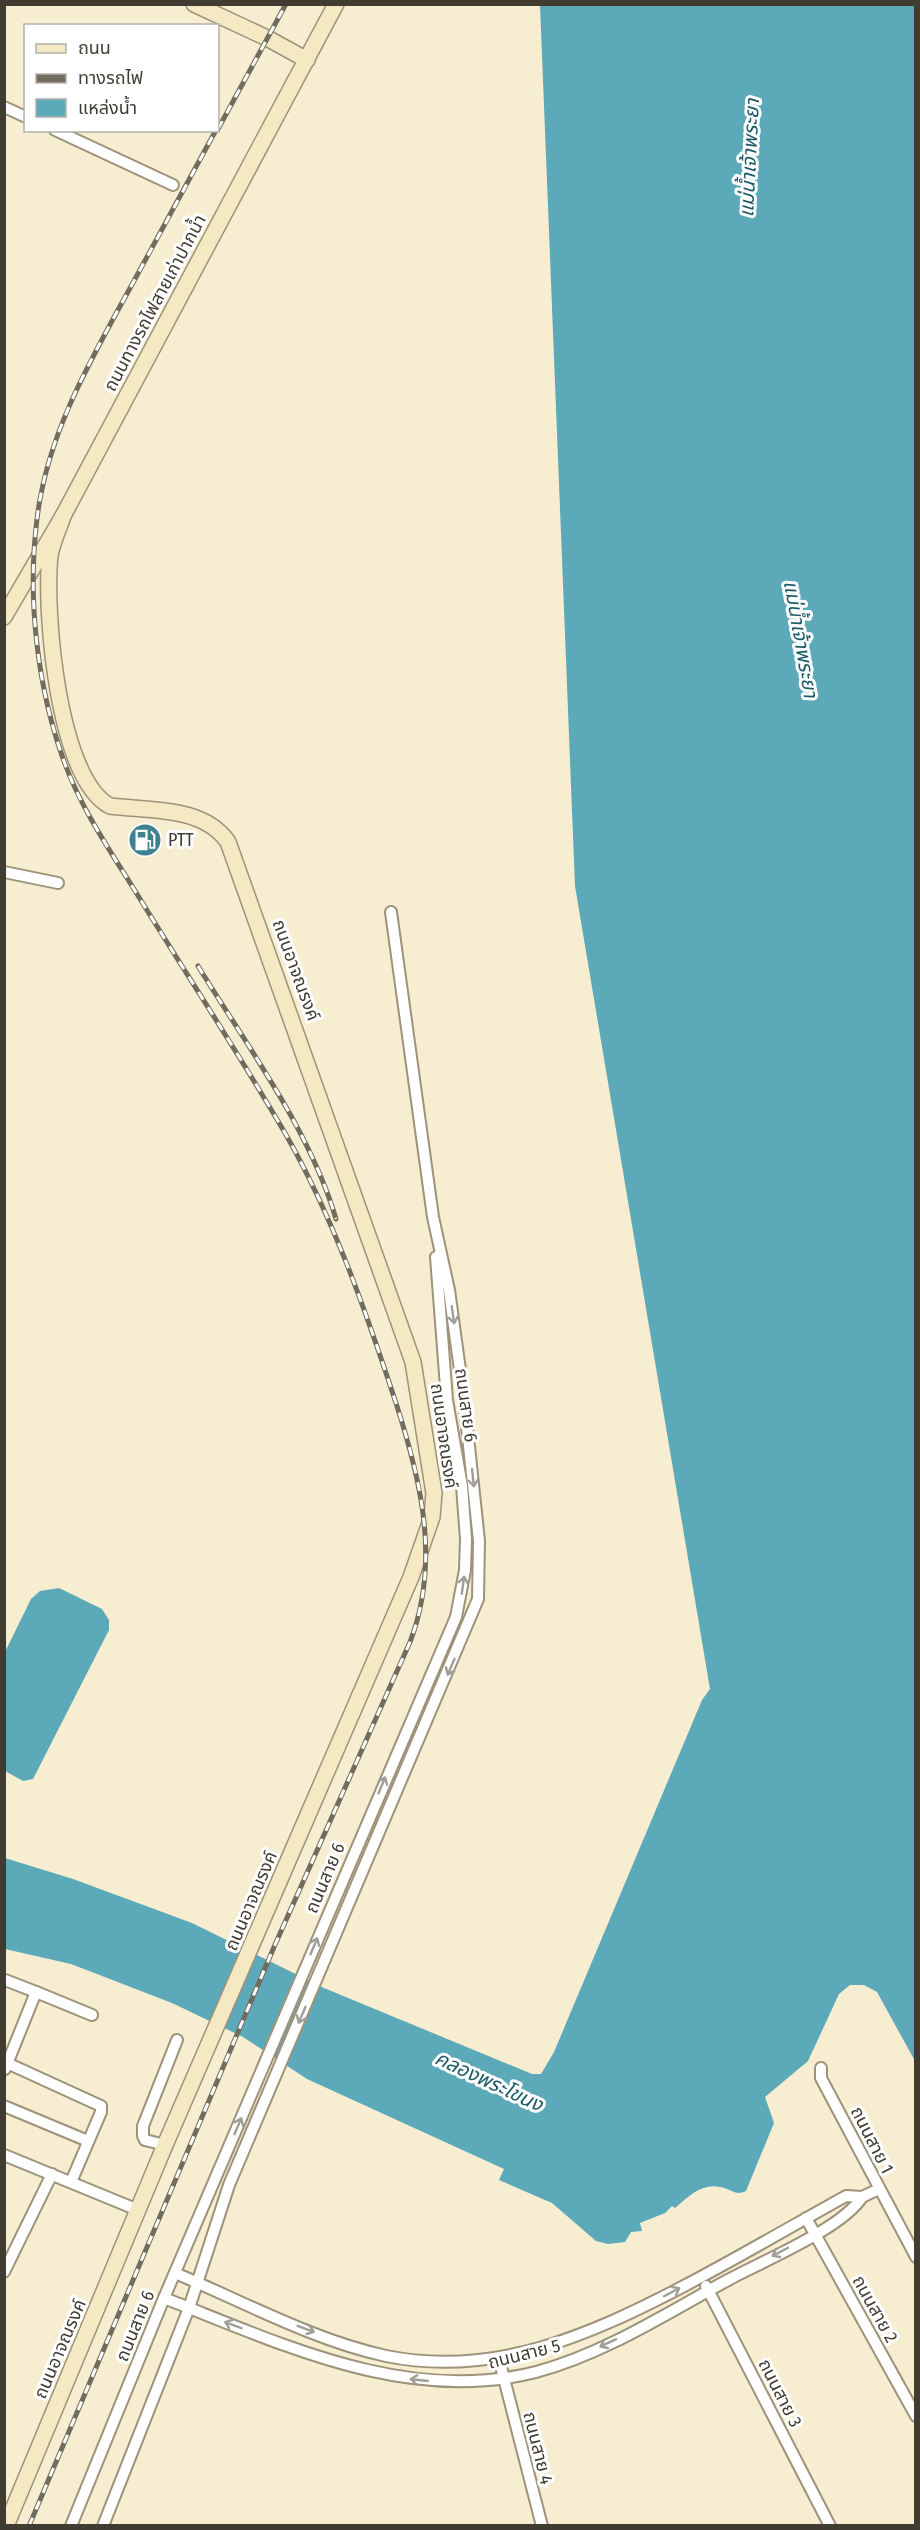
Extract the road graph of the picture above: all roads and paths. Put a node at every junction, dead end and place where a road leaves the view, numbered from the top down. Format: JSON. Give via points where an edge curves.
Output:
{"nodes":[{"id":1,"x":194,"y":4,"type":"edge"},
{"id":2,"x":336,"y":4,"type":"edge"},
{"id":3,"x":307,"y":60,"type":"junction"},
{"id":4,"x":4,"y":107,"type":"edge"},
{"id":5,"x":24,"y":116,"type":"edge"},
{"id":6,"x":59,"y":132,"type":"edge"},
{"id":7,"x":173,"y":184,"type":"dead end"},
{"id":8,"x":63,"y":516,"type":"junction"},
{"id":9,"x":4,"y":617,"type":"edge"},
{"id":10,"x":4,"y":872,"type":"edge"},
{"id":11,"x":58,"y":883,"type":"dead end"},
{"id":12,"x":391,"y":912,"type":"dead end"},
{"id":13,"x":433,"y":1217,"type":"junction"},
{"id":14,"x":5,"y":1980,"type":"edge"},
{"id":15,"x":36,"y":1992,"type":"junction"},
{"id":16,"x":92,"y":2015,"type":"dead end"},
{"id":17,"x":177,"y":2040,"type":"dead end"},
{"id":18,"x":6,"y":2066,"type":"edge"},
{"id":19,"x":821,"y":2068,"type":"dead end"},
{"id":20,"x":4,"y":2106,"type":"edge"},
{"id":21,"x":88,"y":2141,"type":"junction"},
{"id":22,"x":165,"y":2145,"type":"junction"},
{"id":23,"x":4,"y":2155,"type":"edge"},
{"id":24,"x":52,"y":2174,"type":"junction"},
{"id":25,"x":71,"y":2182,"type":"junction"},
{"id":26,"x":879,"y":2189,"type":"junction"},
{"id":27,"x":862,"y":2197,"type":"junction"},
{"id":28,"x":138,"y":2210,"type":"junction"},
{"id":29,"x":806,"y":2218,"type":"junction"},
{"id":30,"x":815,"y":2234,"type":"junction"},
{"id":31,"x":915,"y":2257,"type":"edge"},
{"id":32,"x":4,"y":2272,"type":"edge"},
{"id":33,"x":175,"y":2272,"type":"junction"},
{"id":34,"x":700,"y":2277,"type":"junction"},
{"id":35,"x":198,"y":2282,"type":"junction"},
{"id":36,"x":709,"y":2290,"type":"junction"},
{"id":37,"x":164,"y":2298,"type":"junction"},
{"id":38,"x":189,"y":2308,"type":"junction"},
{"id":39,"x":499,"y":2359,"type":"junction"},
{"id":40,"x":504,"y":2378,"type":"junction"},
{"id":41,"x":915,"y":2416,"type":"edge"},
{"id":42,"x":6,"y":2526,"type":"edge"},
{"id":43,"x":71,"y":2526,"type":"edge"},
{"id":44,"x":103,"y":2526,"type":"edge"},
{"id":45,"x":542,"y":2526,"type":"edge"},
{"id":46,"x":830,"y":2526,"type":"edge"}],
"edges":[{"from":1,"to":3,"type":"street"},
{"from":2,"to":3,"type":"street","name":"ถนนทางรถไฟสายเก่าปากน้ำ"},
{"from":3,"to":8,"type":"street","name":"ถนนทางรถไฟสายเก่าปากน้ำ"},
{"from":4,"to":5,"type":"street"},
{"from":6,"to":7,"type":"street"},
{"from":8,"to":9,"type":"street","name":"ถนนทางรถไฟสายเก่าปากน้ำ"},
{"from":8,"to":22,"type":"street","name":"ถนนอาจณรงค์","via":[[50,562],[51,643],[75,758],[86,783],[100,801],[110,806],[192,816],[212,825],[228,842],[413,1362],[432,1476],[432,1517],[411,1577]]},
{"from":10,"to":11,"type":"street"},
{"from":12,"to":13,"type":"street","name":"ถนนสาย 6"},
{"from":33,"to":13,"type":"street","name":"ถนนสาย 6","one_way":true,"via":[[456,1617],[466,1539],[462,1486],[447,1400]]},
{"from":13,"to":35,"type":"street","name":"ถนนสาย 6","one_way":true,"via":[[449,1290],[464,1399],[479,1541],[477,1599],[229,2185]]},
{"from":14,"to":15,"type":"street"},
{"from":15,"to":16,"type":"street"},
{"from":15,"to":18,"type":"street"},
{"from":17,"to":22,"type":"street","via":[[143,2126],[145,2140]]},
{"from":18,"to":21,"type":"street","via":[[101,2106]]},
{"from":19,"to":26,"type":"street","name":"ถนนสาย 1","via":[[821,2078]]},
{"from":20,"to":21,"type":"street"},
{"from":21,"to":25,"type":"street"},
{"from":22,"to":28,"type":"street","name":"ถนนอาจณรงค์"},
{"from":23,"to":24,"type":"street"},
{"from":24,"to":25,"type":"street"},
{"from":24,"to":32,"type":"street"},
{"from":25,"to":28,"type":"street"},
{"from":26,"to":27,"type":"street","name":"ถนนสาย 5"},
{"from":26,"to":31,"type":"street","name":"ถนนสาย 1"},
{"from":27,"to":29,"type":"street","name":"ถนนสาย 5","via":[[846,2196]]},
{"from":27,"to":30,"type":"street","name":"ถนนสาย 5","via":[[854,2210]]},
{"from":28,"to":42,"type":"street","name":"ถนนอาจณรงค์"},
{"from":29,"to":30,"type":"street","name":"ถนนสาย 2"},
{"from":29,"to":34,"type":"street","name":"ถนนสาย 5"},
{"from":30,"to":36,"type":"street","name":"ถนนสาย 5","one_way":true},
{"from":30,"to":41,"type":"street","name":"ถนนสาย 2"},
{"from":33,"to":35,"type":"street","name":"ถนนสาย 5"},
{"from":33,"to":37,"type":"street","name":"ถนนสาย 6"},
{"from":34,"to":36,"type":"street","name":"ถนนสาย 3"},
{"from":39,"to":34,"type":"street","name":"ถนนสาย 5","one_way":true,"via":[[565,2342],[625,2317]]},
{"from":35,"to":38,"type":"street","name":"ถนนสาย 6"},
{"from":35,"to":39,"type":"street","name":"ถนนสาย 5","one_way":true,"via":[[284,2321],[385,2355],[462,2362]]},
{"from":36,"to":40,"type":"street","name":"ถนนสาย 5","one_way":true,"via":[[645,2326],[564,2363]]},
{"from":36,"to":46,"type":"street","name":"ถนนสาย 3"},
{"from":37,"to":38,"type":"street","name":"ถนนสาย 5"},
{"from":37,"to":43,"type":"street","name":"ถนนสาย 6"},
{"from":40,"to":38,"type":"street","name":"ถนนสาย 5","one_way":true,"via":[[446,2382],[379,2374]]},
{"from":38,"to":44,"type":"street","name":"ถนนสาย 6"},
{"from":39,"to":40,"type":"street","name":"ถนนสาย 4"},
{"from":40,"to":45,"type":"street","name":"ถนนสาย 4"}]}
